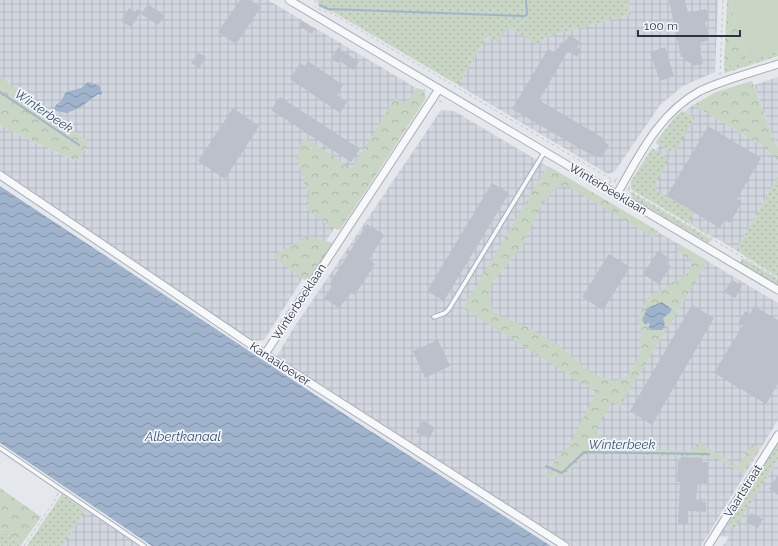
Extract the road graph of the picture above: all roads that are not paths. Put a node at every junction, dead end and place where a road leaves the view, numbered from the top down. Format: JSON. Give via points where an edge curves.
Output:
{"nodes":[{"id":1,"x":289,"y":0,"type":"edge"},
{"id":2,"x":778,"y":64,"type":"edge"},
{"id":3,"x":439,"y":89,"type":"junction"},
{"id":4,"x":545,"y":151,"type":"junction"},
{"id":5,"x":0,"y":175,"type":"edge"},
{"id":6,"x":617,"y":194,"type":"junction"},
{"id":7,"x":778,"y":290,"type":"edge"},
{"id":8,"x":434,"y":317,"type":"dead end"},
{"id":9,"x":265,"y":354,"type":"junction"},
{"id":10,"x":778,"y":435,"type":"edge"},
{"id":11,"x":0,"y":448,"type":"edge"},
{"id":12,"x":144,"y":546,"type":"edge"},
{"id":13,"x":565,"y":546,"type":"edge"},
{"id":14,"x":708,"y":546,"type":"edge"}],
"edges":[{"from":1,"to":3,"type":"street","name":"Winterbeeklaan"},
{"from":2,"to":6,"type":"street","via":[[700,91],[682,103],[654,132]]},
{"from":3,"to":4,"type":"street","name":"Winterbeeklaan"},
{"from":3,"to":9,"type":"street","name":"Winterbeeklaan"},
{"from":4,"to":6,"type":"street","name":"Winterbeeklaan"},
{"from":4,"to":8,"type":"lane","via":[[449,308]]},
{"from":5,"to":9,"type":"street","name":"Kanaaloever"},
{"from":6,"to":7,"type":"street","name":"Winterbeeklaan"},
{"from":9,"to":13,"type":"street","name":"Kanaaloever"},
{"from":10,"to":14,"type":"street","name":"Vaartstraat"},
{"from":11,"to":12,"type":"lane"}]}
